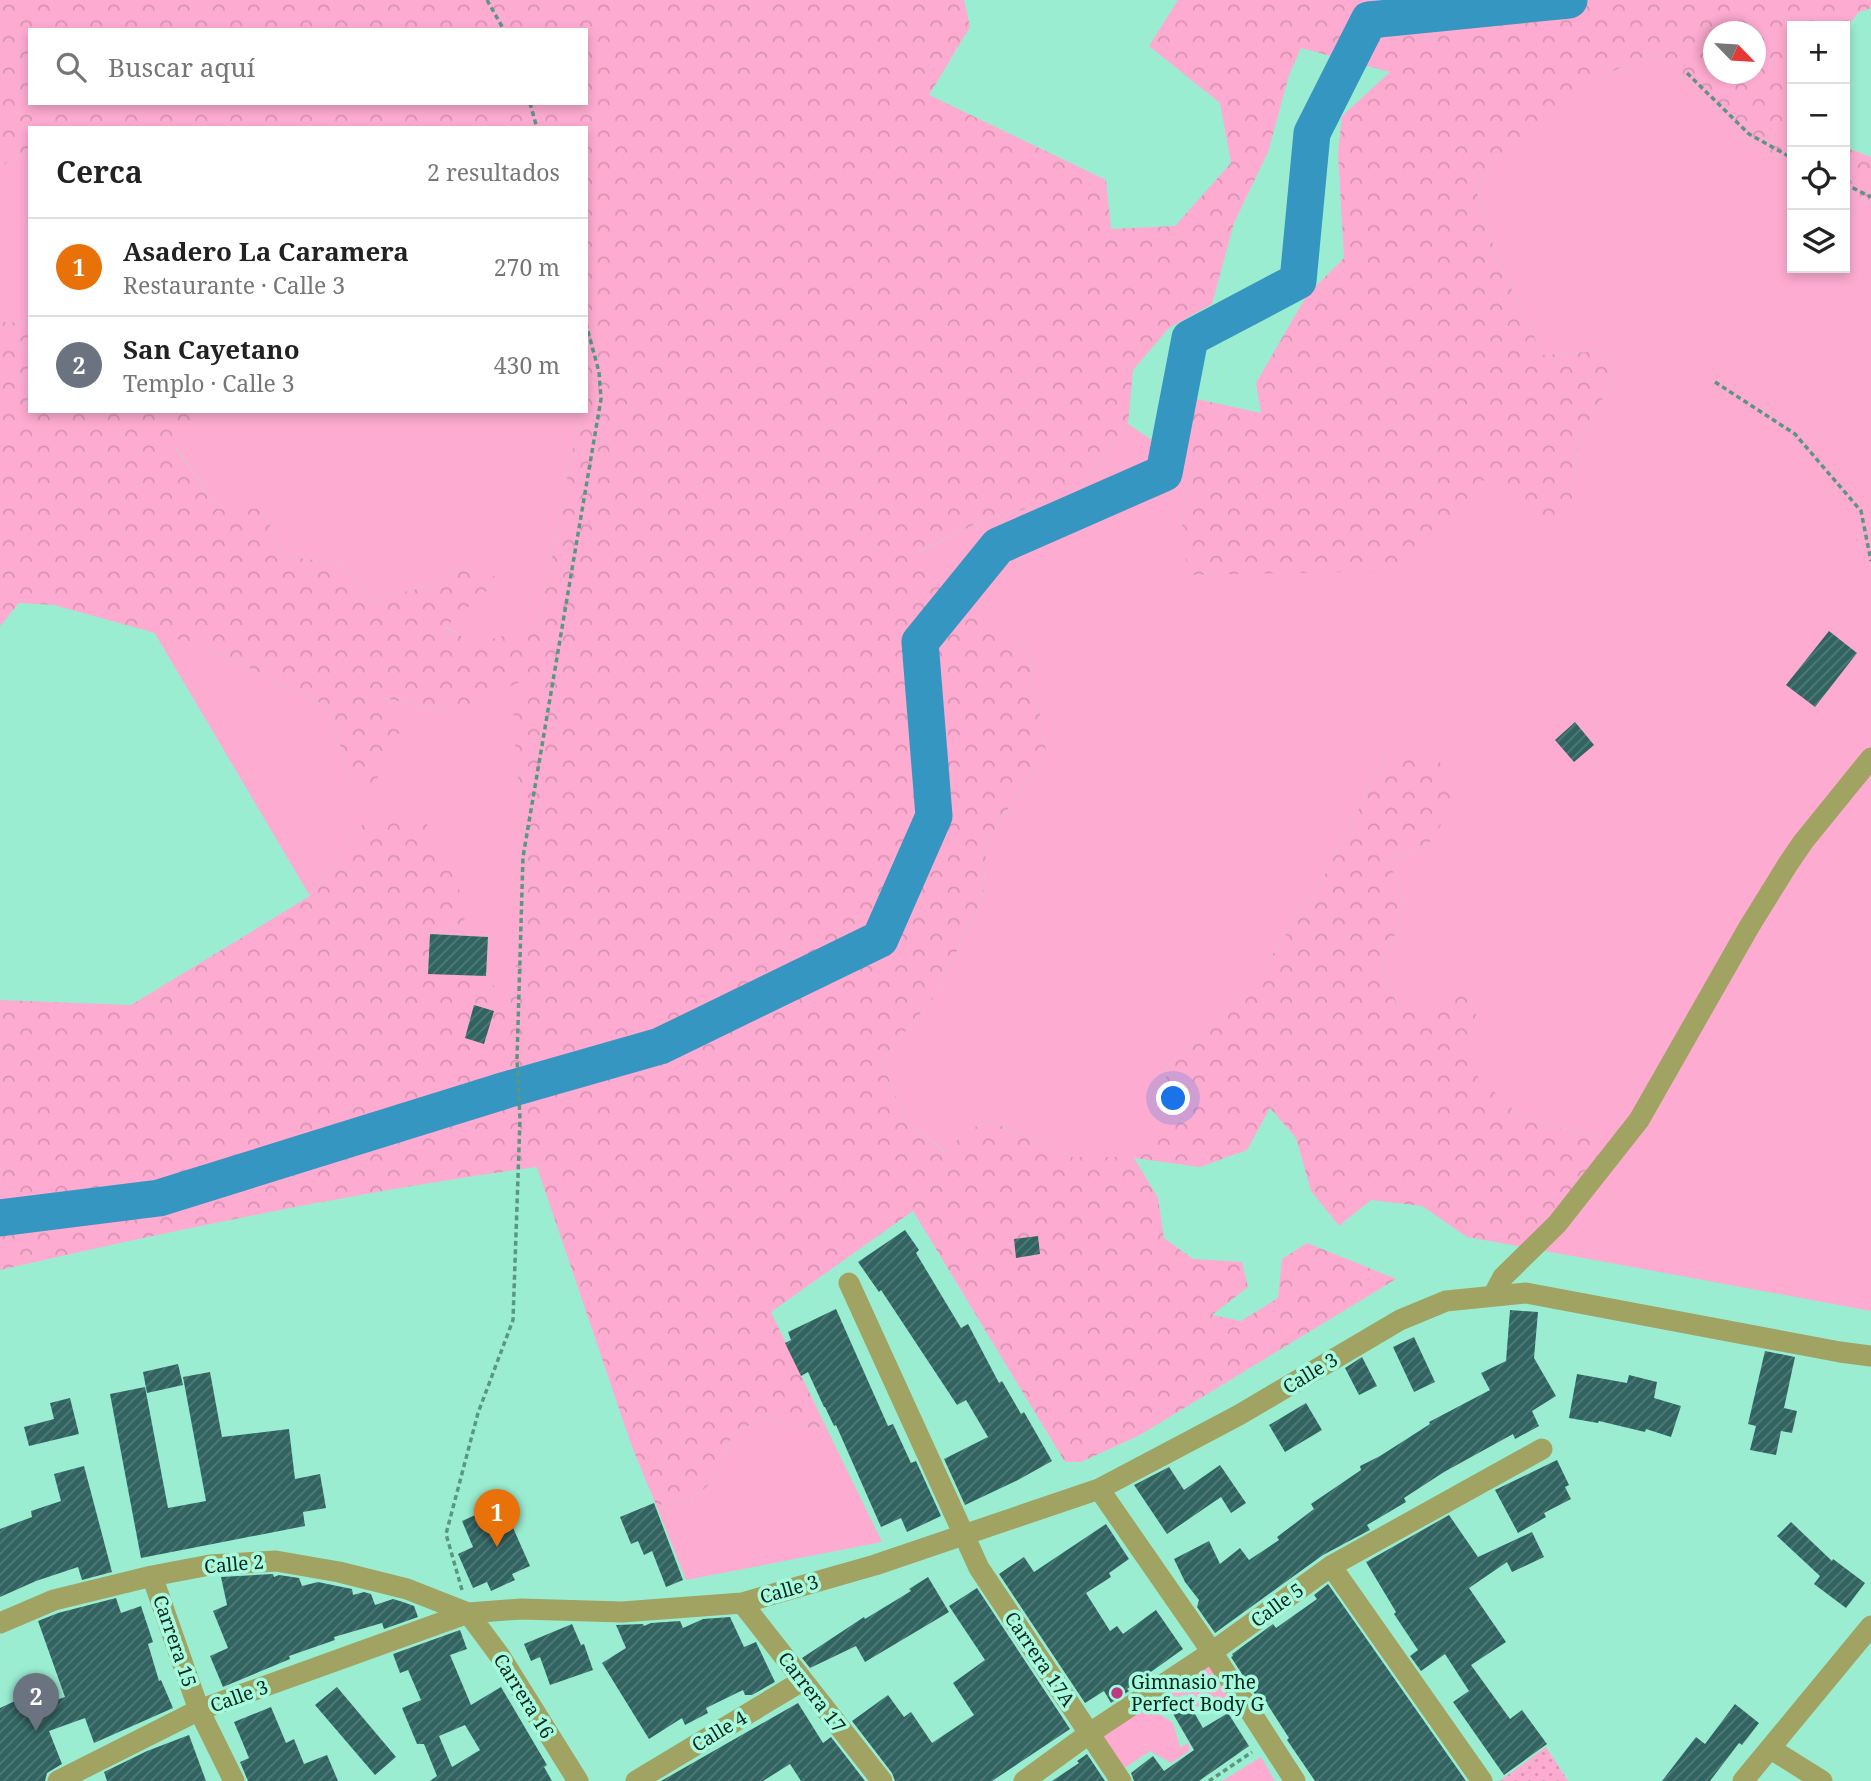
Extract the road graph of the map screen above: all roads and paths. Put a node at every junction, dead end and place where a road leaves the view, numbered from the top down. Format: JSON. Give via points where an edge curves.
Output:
{"nodes":[{"id":1,"x":487,"y":0,"type":"edge"},
{"id":2,"x":503,"y":28,"type":"edge"},
{"id":3,"x":1686,"y":73,"type":"dead end"},
{"id":4,"x":531,"y":105,"type":"edge"},
{"id":5,"x":536,"y":126,"type":"edge"},
{"id":6,"x":1787,"y":155,"type":"edge"},
{"id":7,"x":1850,"y":186,"type":"edge"},
{"id":8,"x":1871,"y":197,"type":"edge"},
{"id":9,"x":588,"y":331,"type":"edge"},
{"id":10,"x":1715,"y":382,"type":"dead end"},
{"id":11,"x":1871,"y":561,"type":"edge"},
{"id":12,"x":1871,"y":758,"type":"edge"},
{"id":13,"x":849,"y":1283,"type":"dead end"},
{"id":14,"x":1493,"y":1296,"type":"junction"},
{"id":15,"x":1871,"y":1356,"type":"edge"},
{"id":16,"x":1542,"y":1449,"type":"dead end"},
{"id":17,"x":1099,"y":1489,"type":"junction"},
{"id":18,"x":963,"y":1535,"type":"junction"},
{"id":19,"x":1331,"y":1566,"type":"junction"},
{"id":20,"x":152,"y":1576,"type":"junction"},
{"id":21,"x":742,"y":1603,"type":"junction"},
{"id":22,"x":468,"y":1613,"type":"junction"},
{"id":23,"x":0,"y":1623,"type":"edge"},
{"id":24,"x":1871,"y":1626,"type":"edge"},
{"id":25,"x":1212,"y":1652,"type":"junction"},
{"id":26,"x":802,"y":1681,"type":"junction"},
{"id":27,"x":199,"y":1710,"type":"junction"},
{"id":28,"x":1090,"y":1733,"type":"junction"},
{"id":29,"x":1269,"y":1741,"type":"junction"},
{"id":30,"x":1771,"y":1749,"type":"junction"},
{"id":31,"x":58,"y":1781,"type":"edge"},
{"id":32,"x":234,"y":1781,"type":"edge"},
{"id":33,"x":578,"y":1781,"type":"edge"},
{"id":34,"x":636,"y":1781,"type":"edge"},
{"id":35,"x":882,"y":1781,"type":"edge"},
{"id":36,"x":1024,"y":1781,"type":"edge"},
{"id":37,"x":1121,"y":1781,"type":"edge"},
{"id":38,"x":1209,"y":1781,"type":"edge"},
{"id":39,"x":1295,"y":1781,"type":"edge"},
{"id":40,"x":1482,"y":1781,"type":"edge"},
{"id":41,"x":1743,"y":1781,"type":"edge"},
{"id":42,"x":1822,"y":1781,"type":"edge"}],
"edges":[{"from":1,"to":2,"type":"path"},
{"from":3,"to":6,"type":"path","via":[[1749,134]]},
{"from":4,"to":5,"type":"path"},
{"from":7,"to":8,"type":"path"},
{"from":9,"to":22,"type":"path","via":[[601,399],[523,856],[513,1320],[478,1413],[446,1534]]},
{"from":10,"to":11,"type":"path","via":[[1796,434],[1861,511]]},
{"from":12,"to":14,"type":"street","via":[[1788,864],[1639,1120],[1556,1224],[1503,1277]]},
{"from":13,"to":18,"type":"street","name":"Carrera 17A"},
{"from":14,"to":15,"type":"street","name":"Calle 3","via":[[1526,1293]]},
{"from":14,"to":17,"type":"street","name":"Calle 3","via":[[1446,1301],[1400,1320],[1239,1415]]},
{"from":16,"to":19,"type":"street","name":"Calle 5"},
{"from":17,"to":18,"type":"street","name":"Calle 3"},
{"from":17,"to":25,"type":"street"},
{"from":18,"to":21,"type":"street","name":"Calle 3"},
{"from":18,"to":28,"type":"street","name":"Carrera 17A","via":[[979,1568]]},
{"from":19,"to":25,"type":"street","name":"Calle 5"},
{"from":19,"to":40,"type":"street"},
{"from":20,"to":22,"type":"street","name":"Calle 2","via":[[210,1564],[276,1561],[407,1589]]},
{"from":20,"to":23,"type":"street","name":"Calle 2","via":[[54,1600]]},
{"from":20,"to":27,"type":"street","name":"Carrera 15"},
{"from":21,"to":22,"type":"street","name":"Calle 3","via":[[622,1612],[521,1609]]},
{"from":21,"to":26,"type":"street","name":"Carrera 17"},
{"from":22,"to":27,"type":"street","name":"Calle 3"},
{"from":22,"to":33,"type":"street","name":"Carrera 16"},
{"from":24,"to":30,"type":"street"},
{"from":25,"to":28,"type":"street","name":"Calle 5"},
{"from":25,"to":29,"type":"street"},
{"from":26,"to":34,"type":"street","name":"Calle 4"},
{"from":26,"to":35,"type":"street","name":"Carrera 17"},
{"from":27,"to":31,"type":"street","name":"Calle 3"},
{"from":27,"to":32,"type":"street","name":"Carrera 15"},
{"from":28,"to":36,"type":"street","name":"Calle 5"},
{"from":28,"to":37,"type":"street","name":"Carrera 17A"},
{"from":29,"to":38,"type":"path"},
{"from":29,"to":39,"type":"street"},
{"from":30,"to":41,"type":"street"},
{"from":30,"to":42,"type":"street"}]}
